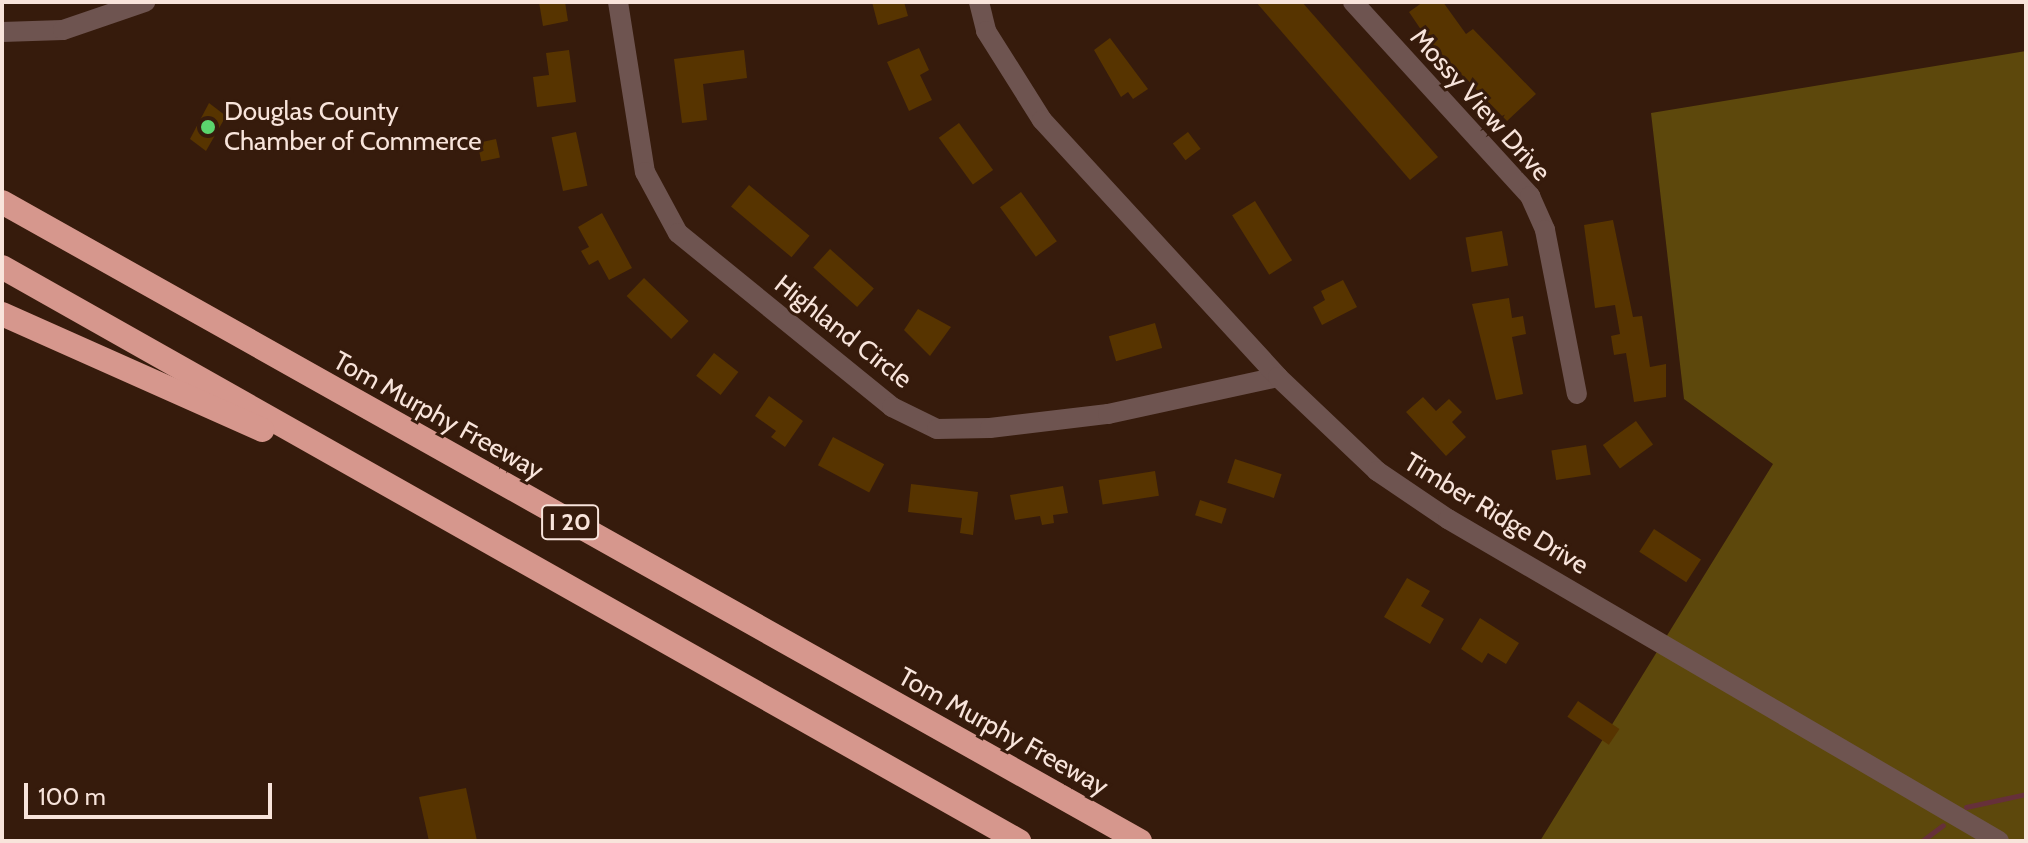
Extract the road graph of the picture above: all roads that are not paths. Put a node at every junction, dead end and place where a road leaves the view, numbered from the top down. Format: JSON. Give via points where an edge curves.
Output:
{"nodes":[{"id":1,"x":145,"y":2,"type":"edge"},
{"id":2,"x":618,"y":2,"type":"edge"},
{"id":3,"x":979,"y":2,"type":"edge"},
{"id":4,"x":1353,"y":2,"type":"edge"},
{"id":5,"x":2,"y":32,"type":"edge"},
{"id":6,"x":2,"y":202,"type":"edge"},
{"id":7,"x":2,"y":267,"type":"edge"},
{"id":8,"x":2,"y":314,"type":"edge"},
{"id":9,"x":1278,"y":377,"type":"junction"},
{"id":10,"x":1577,"y":394,"type":"dead end"},
{"id":11,"x":410,"y":498,"type":"junction"},
{"id":12,"x":1019,"y":841,"type":"edge"},
{"id":13,"x":1140,"y":841,"type":"edge"},
{"id":14,"x":1999,"y":841,"type":"edge"}],
"edges":[{"from":1,"to":5,"type":"street","via":[[63,30]]},
{"from":2,"to":9,"type":"street","name":"Highland Circle","via":[[645,172],[678,233],[892,407],[937,429],[990,428],[1108,414]]},
{"from":3,"to":9,"type":"street","name":"Timber Ridge Drive","via":[[986,31],[1042,120]]},
{"from":4,"to":10,"type":"street","name":"Mossy View Drive","via":[[1530,196],[1545,230]]},
{"from":6,"to":13,"type":"highway","name":"Tom Murphy Freeway","number":"I 20"},
{"from":7,"to":11,"type":"highway","number":"I 20"},
{"from":8,"to":11,"type":"highway"},
{"from":9,"to":14,"type":"street","name":"Timber Ridge Drive","via":[[1377,471],[1448,519]]},
{"from":11,"to":12,"type":"highway","number":"I 20"}]}
